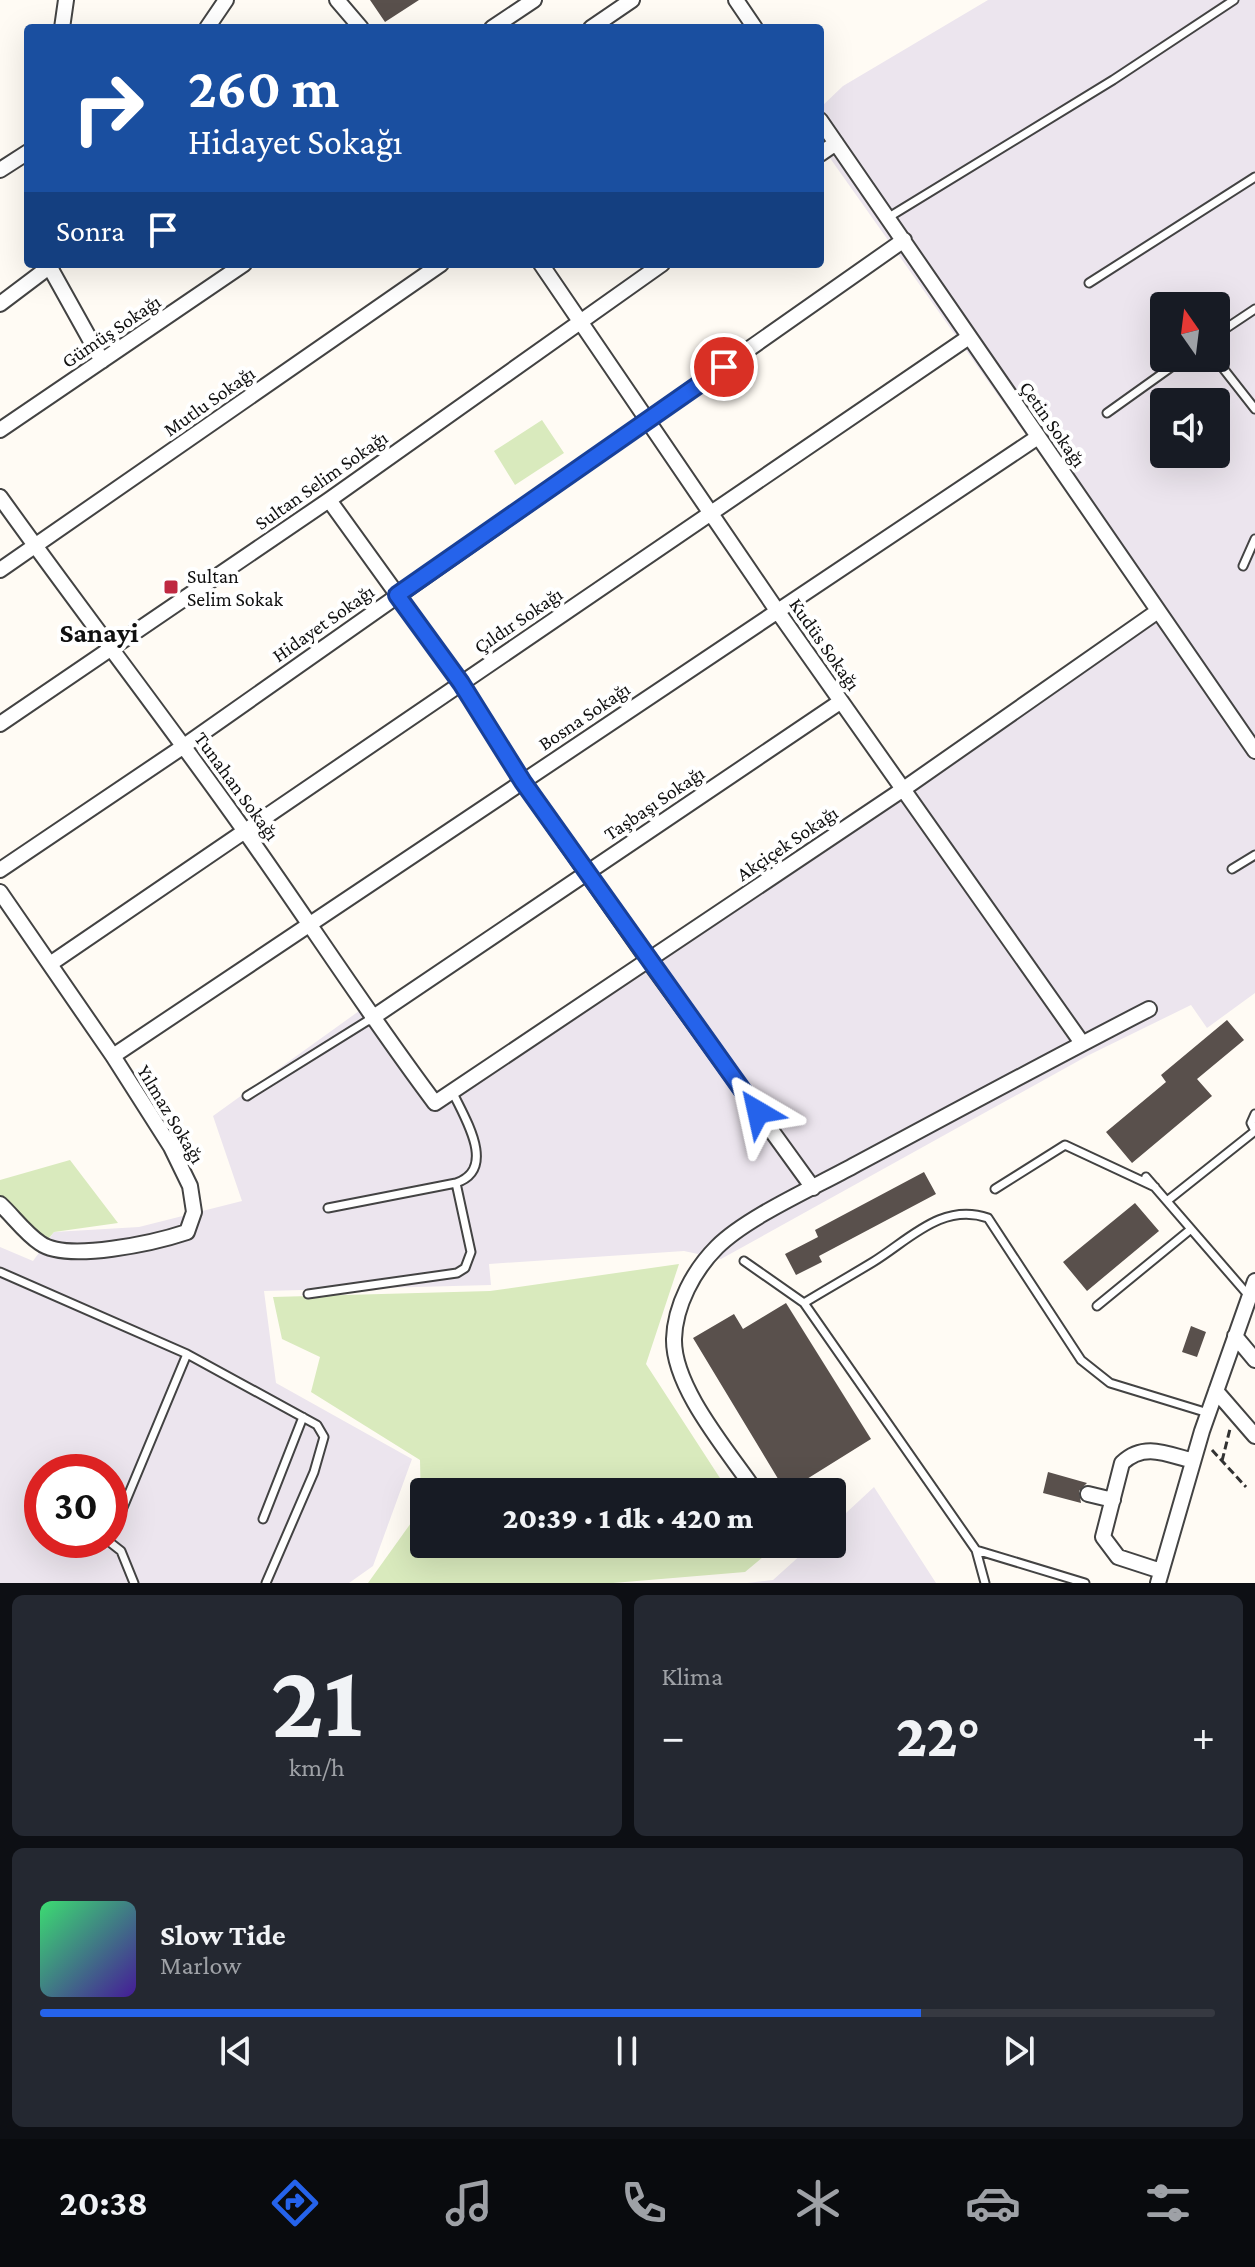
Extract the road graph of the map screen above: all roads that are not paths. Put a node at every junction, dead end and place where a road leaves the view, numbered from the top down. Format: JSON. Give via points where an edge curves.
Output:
{"nodes":[{"id":1,"x":66,"y":0,"type":"edge"},
{"id":2,"x":226,"y":0,"type":"edge"},
{"id":3,"x":337,"y":0,"type":"edge"},
{"id":4,"x":534,"y":0,"type":"edge"},
{"id":5,"x":736,"y":0,"type":"edge"},
{"id":6,"x":1234,"y":0,"type":"edge"},
{"id":7,"x":629,"y":1,"type":"edge"},
{"id":8,"x":63,"y":24,"type":"edge"},
{"id":9,"x":210,"y":24,"type":"edge"},
{"id":10,"x":358,"y":24,"type":"edge"},
{"id":11,"x":498,"y":24,"type":"edge"},
{"id":12,"x":597,"y":24,"type":"edge"},
{"id":13,"x":752,"y":24,"type":"edge"},
{"id":14,"x":824,"y":126,"type":"edge"},
{"id":15,"x":836,"y":143,"type":"junction"},
{"id":16,"x":824,"y":151,"type":"edge"},
{"id":17,"x":24,"y":155,"type":"edge"},
{"id":18,"x":0,"y":170,"type":"edge"},
{"id":19,"x":1255,"y":177,"type":"edge"},
{"id":20,"x":889,"y":217,"type":"junction"},
{"id":21,"x":904,"y":240,"type":"junction"},
{"id":22,"x":47,"y":268,"type":"edge"},
{"id":23,"x":51,"y":268,"type":"edge"},
{"id":24,"x":238,"y":268,"type":"edge"},
{"id":25,"x":435,"y":268,"type":"edge"},
{"id":26,"x":544,"y":268,"type":"edge"},
{"id":27,"x":656,"y":268,"type":"edge"},
{"id":28,"x":1089,"y":283,"type":"dead end"},
{"id":29,"x":0,"y":304,"type":"edge"},
{"id":30,"x":1255,"y":309,"type":"edge"},
{"id":31,"x":579,"y":321,"type":"junction"},
{"id":32,"x":1230,"y":326,"type":"edge"},
{"id":33,"x":969,"y":337,"type":"junction"},
{"id":34,"x":102,"y":361,"type":"junction"},
{"id":35,"x":1164,"y":372,"type":"edge"},
{"id":36,"x":1226,"y":372,"type":"edge"},
{"id":37,"x":1255,"y":409,"type":"edge"},
{"id":38,"x":1107,"y":413,"type":"dead end"},
{"id":39,"x":647,"y":421,"type":"junction"},
{"id":40,"x":0,"y":430,"type":"edge"},
{"id":41,"x":1038,"y":437,"type":"junction"},
{"id":42,"x":0,"y":497,"type":"edge"},
{"id":43,"x":329,"y":500,"type":"junction"},
{"id":44,"x":711,"y":515,"type":"junction"},
{"id":45,"x":1255,"y":539,"type":"edge"},
{"id":46,"x":35,"y":546,"type":"junction"},
{"id":47,"x":1243,"y":566,"type":"dead end"},
{"id":48,"x":0,"y":570,"type":"edge"},
{"id":49,"x":397,"y":595,"type":"junction"},
{"id":50,"x":776,"y":609,"type":"junction"},
{"id":51,"x":1158,"y":611,"type":"junction"},
{"id":52,"x":108,"y":648,"type":"junction"},
{"id":53,"x":461,"y":683,"type":"junction"},
{"id":54,"x":840,"y":702,"type":"junction"},
{"id":55,"x":0,"y":724,"type":"edge"},
{"id":56,"x":184,"y":746,"type":"junction"},
{"id":57,"x":1255,"y":751,"type":"edge"},
{"id":58,"x":523,"y":782,"type":"junction"},
{"id":59,"x":905,"y":788,"type":"junction"},
{"id":60,"x":246,"y":832,"type":"junction"},
{"id":61,"x":1255,"y":855,"type":"edge"},
{"id":62,"x":1232,"y":869,"type":"dead end"},
{"id":63,"x":0,"y":870,"type":"edge"},
{"id":64,"x":588,"y":871,"type":"junction"},
{"id":65,"x":0,"y":892,"type":"edge"},
{"id":66,"x":311,"y":926,"type":"junction"},
{"id":67,"x":648,"y":960,"type":"junction"},
{"id":68,"x":50,"y":964,"type":"junction"},
{"id":69,"x":1149,"y":1009,"type":"dead end"},
{"id":70,"x":372,"y":1018,"type":"junction"},
{"id":71,"x":1082,"y":1043,"type":"junction"},
{"id":72,"x":113,"y":1056,"type":"junction"},
{"id":73,"x":452,"y":1091,"type":"junction"},
{"id":74,"x":247,"y":1096,"type":"dead end"},
{"id":75,"x":435,"y":1103,"type":"joint"},
{"id":76,"x":1255,"y":1114,"type":"edge"},
{"id":77,"x":1255,"y":1131,"type":"edge"},
{"id":78,"x":1146,"y":1177,"type":"dead end"},
{"id":79,"x":456,"y":1183,"type":"junction"},
{"id":80,"x":1155,"y":1187,"type":"junction"},
{"id":81,"x":813,"y":1188,"type":"junction"},
{"id":82,"x":995,"y":1189,"type":"dead end"},
{"id":83,"x":1167,"y":1201,"type":"junction"},
{"id":84,"x":0,"y":1204,"type":"edge"},
{"id":85,"x":328,"y":1208,"type":"dead end"},
{"id":86,"x":1191,"y":1229,"type":"junction"},
{"id":87,"x":744,"y":1261,"type":"dead end"},
{"id":88,"x":0,"y":1272,"type":"edge"},
{"id":89,"x":1255,"y":1281,"type":"edge"},
{"id":90,"x":308,"y":1294,"type":"dead end"},
{"id":91,"x":1249,"y":1296,"type":"junction"},
{"id":92,"x":804,"y":1303,"type":"junction"},
{"id":93,"x":1097,"y":1306,"type":"dead end"},
{"id":94,"x":1235,"y":1336,"type":"junction"},
{"id":95,"x":187,"y":1354,"type":"junction"},
{"id":96,"x":1255,"y":1360,"type":"edge"},
{"id":97,"x":1216,"y":1391,"type":"junction"},
{"id":98,"x":1208,"y":1413,"type":"junction"},
{"id":99,"x":303,"y":1417,"type":"junction"},
{"id":100,"x":1255,"y":1436,"type":"edge"},
{"id":101,"x":1199,"y":1460,"type":"junction"},
{"id":102,"x":747,"y":1478,"type":"edge"},
{"id":103,"x":1088,"y":1494,"type":"dead end"},
{"id":104,"x":128,"y":1496,"type":"edge"},
{"id":105,"x":1113,"y":1500,"type":"junction"},
{"id":106,"x":263,"y":1519,"type":"dead end"},
{"id":107,"x":976,"y":1550,"type":"junction"},
{"id":108,"x":124,"y":1558,"type":"edge"},
{"id":109,"x":1160,"y":1577,"type":"edge"},
{"id":110,"x":985,"y":1581,"type":"edge"},
{"id":111,"x":134,"y":1583,"type":"edge"},
{"id":112,"x":266,"y":1583,"type":"edge"},
{"id":113,"x":994,"y":1583,"type":"edge"},
{"id":114,"x":1085,"y":1583,"type":"edge"}],
"edges":[{"from":1,"to":8,"type":"street"},
{"from":2,"to":9,"type":"street"},
{"from":3,"to":10,"type":"street"},
{"from":4,"to":11,"type":"street"},
{"from":5,"to":13,"type":"street"},
{"from":6,"to":20,"type":"lane"},
{"from":7,"to":12,"type":"street"},
{"from":14,"to":15,"type":"street","name":"Çetin Sokağı"},
{"from":15,"to":16,"type":"street"},
{"from":15,"to":20,"type":"street","name":"Çetin Sokağı"},
{"from":17,"to":18,"type":"street"},
{"from":19,"to":28,"type":"lane"},
{"from":20,"to":21,"type":"street","name":"Çetin Sokağı"},
{"from":21,"to":33,"type":"street","name":"Çetin Sokağı"},
{"from":21,"to":39,"type":"street","name":"Hidayet Sokağı"},
{"from":22,"to":29,"type":"street"},
{"from":23,"to":34,"type":"street"},
{"from":24,"to":34,"type":"street","name":"Gümüş Sokağı"},
{"from":25,"to":46,"type":"street","name":"Mutlu Sokağı"},
{"from":26,"to":31,"type":"street","name":"Kudüs Sokağı"},
{"from":27,"to":31,"type":"street","name":"Sultan Selim Sokağı"},
{"from":30,"to":32,"type":"lane"},
{"from":31,"to":39,"type":"street","name":"Kudüs Sokağı"},
{"from":31,"to":43,"type":"street","name":"Sultan Selim Sokağı"},
{"from":33,"to":41,"type":"street","name":"Çetin Sokağı"},
{"from":33,"to":44,"type":"street","name":"Çıldır Sokağı"},
{"from":34,"to":40,"type":"street","name":"Gümüş Sokağı"},
{"from":35,"to":38,"type":"lane"},
{"from":36,"to":37,"type":"lane"},
{"from":39,"to":44,"type":"street","name":"Kudüs Sokağı"},
{"from":39,"to":49,"type":"street","name":"Hidayet Sokağı"},
{"from":41,"to":50,"type":"street","name":"Bosna Sokağı"},
{"from":41,"to":51,"type":"street","name":"Çetin Sokağı"},
{"from":42,"to":46,"type":"street","name":"Tunahan Sokağı"},
{"from":43,"to":49,"type":"street"},
{"from":43,"to":52,"type":"street","name":"Sultan Selim Sokağı"},
{"from":44,"to":50,"type":"street","name":"Kudüs Sokağı"},
{"from":44,"to":53,"type":"street","name":"Çıldır Sokağı"},
{"from":45,"to":47,"type":"lane"},
{"from":46,"to":48,"type":"street","name":"Mutlu Sokağı"},
{"from":46,"to":52,"type":"street","name":"Tunahan Sokağı"},
{"from":49,"to":53,"type":"street"},
{"from":49,"to":56,"type":"street","name":"Hidayet Sokağı"},
{"from":50,"to":54,"type":"street","name":"Kudüs Sokağı"},
{"from":50,"to":58,"type":"street","name":"Bosna Sokağı"},
{"from":51,"to":57,"type":"street","name":"Çetin Sokağı"},
{"from":51,"to":59,"type":"street","name":"Akçiçek Sokağı"},
{"from":52,"to":55,"type":"street","name":"Sultan Selim Sokağı"},
{"from":52,"to":56,"type":"street","name":"Tunahan Sokağı"},
{"from":53,"to":58,"type":"street"},
{"from":53,"to":60,"type":"street","name":"Çıldır Sokağı"},
{"from":54,"to":59,"type":"street","name":"Kudüs Sokağı"},
{"from":54,"to":64,"type":"street","name":"Taşbaşı Sokağı"},
{"from":56,"to":60,"type":"street","name":"Tunahan Sokağı"},
{"from":56,"to":63,"type":"street","name":"Hidayet Sokağı"},
{"from":58,"to":64,"type":"street"},
{"from":58,"to":66,"type":"street","name":"Bosna Sokağı"},
{"from":59,"to":67,"type":"street","name":"Akçiçek Sokağı"},
{"from":59,"to":71,"type":"street","name":"Kudüs Sokağı"},
{"from":60,"to":66,"type":"street","name":"Tunahan Sokağı"},
{"from":60,"to":68,"type":"street","name":"Çıldır Sokağı"},
{"from":61,"to":62,"type":"lane"},
{"from":64,"to":67,"type":"street"},
{"from":64,"to":70,"type":"street","name":"Taşbaşı Sokağı"},
{"from":65,"to":68,"type":"street","name":"Yılmaz Sokağı"},
{"from":66,"to":70,"type":"street","name":"Tunahan Sokağı"},
{"from":66,"to":72,"type":"street","name":"Bosna Sokağı"},
{"from":67,"to":73,"type":"street","name":"Akçiçek Sokağı"},
{"from":67,"to":81,"type":"street"},
{"from":68,"to":72,"type":"street","name":"Yılmaz Sokağı"},
{"from":69,"to":71,"type":"street"},
{"from":70,"to":74,"type":"lane"},
{"from":70,"to":75,"type":"street","name":"Tunahan Sokağı"},
{"from":71,"to":81,"type":"street"},
{"from":72,"to":84,"type":"street","name":"Yılmaz Sokağı","via":[[190,1186],[194,1212],[187,1232],[110,1249],[71,1250],[42,1245]]},
{"from":73,"to":75,"type":"street","name":"Akçiçek Sokağı"},
{"from":73,"to":79,"type":"lane","via":[[478,1163],[471,1175]]},
{"from":76,"to":77,"type":"lane"},
{"from":77,"to":83,"type":"lane"},
{"from":78,"to":80,"type":"lane"},
{"from":79,"to":85,"type":"lane"},
{"from":79,"to":90,"type":"lane","via":[[471,1252],[465,1268]]},
{"from":80,"to":82,"type":"lane","via":[[1065,1145]]},
{"from":80,"to":83,"type":"lane"},
{"from":81,"to":102,"type":"street","via":[[718,1246],[693,1279],[677,1317],[676,1360],[684,1384]]},
{"from":83,"to":86,"type":"lane"},
{"from":86,"to":91,"type":"lane"},
{"from":86,"to":93,"type":"lane"},
{"from":87,"to":92,"type":"lane"},
{"from":88,"to":95,"type":"lane"},
{"from":89,"to":91,"type":"street"},
{"from":91,"to":94,"type":"street"},
{"from":92,"to":98,"type":"lane","via":[[877,1260],[915,1230],[972,1212],[988,1218],[1081,1360],[1110,1383]]},
{"from":92,"to":107,"type":"lane"},
{"from":94,"to":96,"type":"street"},
{"from":94,"to":97,"type":"street"},
{"from":95,"to":99,"type":"lane"},
{"from":95,"to":104,"type":"lane"},
{"from":97,"to":98,"type":"street"},
{"from":97,"to":100,"type":"street"},
{"from":98,"to":101,"type":"street"},
{"from":99,"to":106,"type":"lane"},
{"from":99,"to":112,"type":"lane","via":[[324,1437]]},
{"from":101,"to":105,"type":"street","via":[[1149,1450],[1131,1455],[1122,1463]]},
{"from":101,"to":109,"type":"street"},
{"from":103,"to":105,"type":"street"},
{"from":105,"to":109,"type":"street","via":[[1103,1537],[1111,1551]]},
{"from":107,"to":110,"type":"lane"},
{"from":107,"to":114,"type":"lane"},
{"from":108,"to":111,"type":"lane"},
{"from":110,"to":113,"type":"lane"}]}
